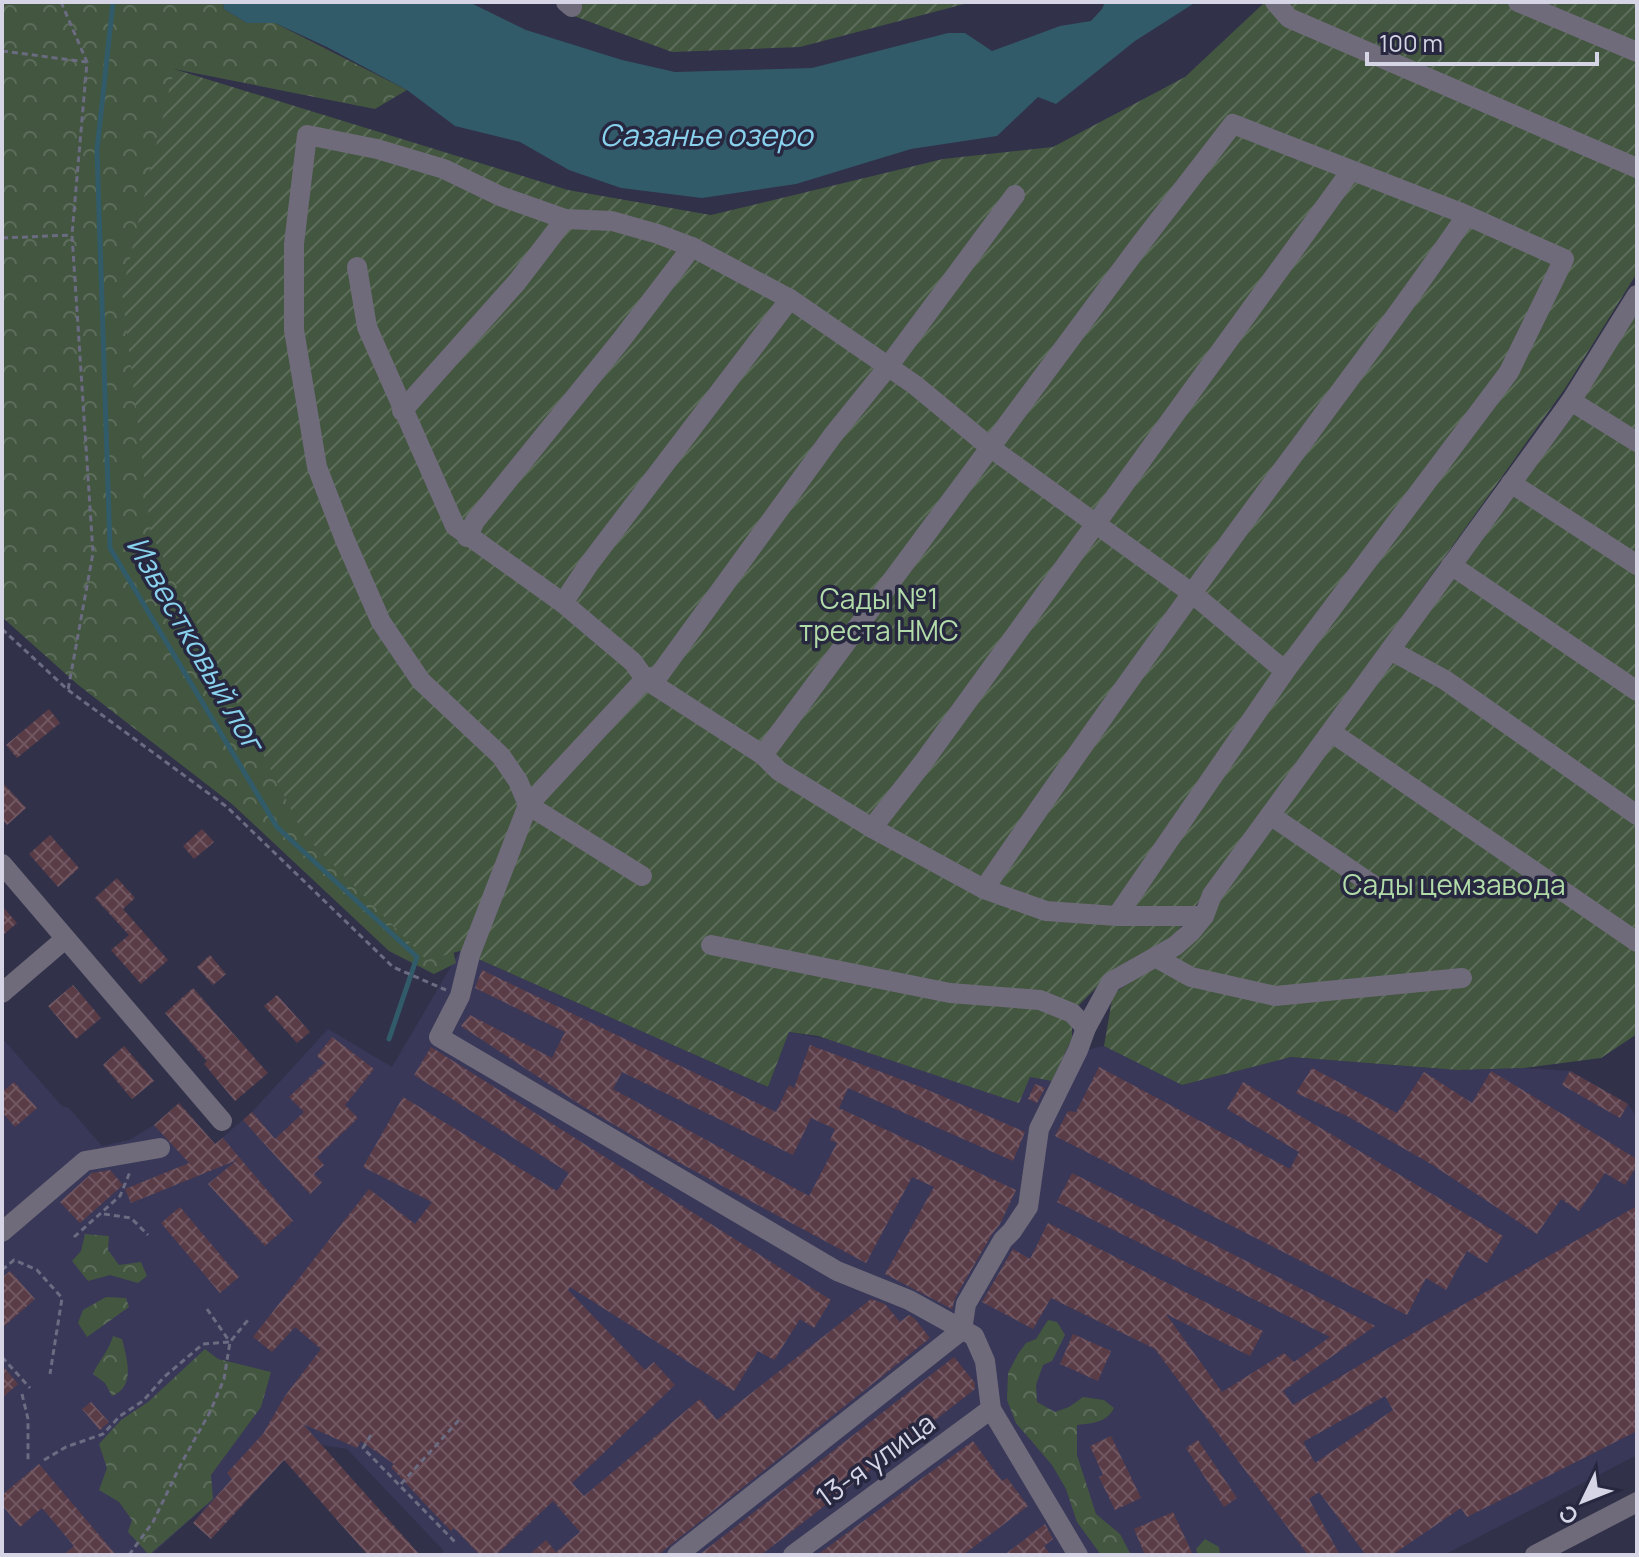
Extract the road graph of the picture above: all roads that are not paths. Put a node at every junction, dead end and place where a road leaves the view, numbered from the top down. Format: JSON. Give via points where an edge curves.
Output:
{"nodes":[{"id":1,"x":1275,"y":2,"type":"edge"},
{"id":2,"x":1518,"y":2,"type":"edge"},
{"id":3,"x":1637,"y":52,"type":"edge"},
{"id":4,"x":1637,"y":168,"type":"edge"},
{"id":5,"x":1350,"y":172,"type":"junction"},
{"id":6,"x":1015,"y":195,"type":"dead end"},
{"id":7,"x":1466,"y":216,"type":"junction"},
{"id":8,"x":565,"y":219,"type":"junction"},
{"id":9,"x":692,"y":247,"type":"junction"},
{"id":10,"x":357,"y":267,"type":"dead end"},
{"id":11,"x":790,"y":299,"type":"junction"},
{"id":12,"x":1634,"y":306,"type":"edge"},
{"id":13,"x":887,"y":368,"type":"junction"},
{"id":14,"x":1571,"y":401,"type":"junction"},
{"id":15,"x":402,"y":411,"type":"junction"},
{"id":16,"x":1637,"y":442,"type":"edge"},
{"id":17,"x":991,"y":448,"type":"junction"},
{"id":18,"x":1511,"y":483,"type":"junction"},
{"id":19,"x":1096,"y":524,"type":"junction"},
{"id":20,"x":467,"y":537,"type":"junction"},
{"id":21,"x":1451,"y":565,"type":"junction"},
{"id":22,"x":1637,"y":565,"type":"edge"},
{"id":23,"x":1193,"y":594,"type":"junction"},
{"id":24,"x":563,"y":603,"type":"junction"},
{"id":25,"x":1390,"y":650,"type":"junction"},
{"id":26,"x":1285,"y":671,"type":"junction"},
{"id":27,"x":645,"y":679,"type":"junction"},
{"id":28,"x":1637,"y":691,"type":"edge"},
{"id":29,"x":1331,"y":732,"type":"junction"},
{"id":30,"x":763,"y":755,"type":"junction"},
{"id":31,"x":528,"y":805,"type":"junction"},
{"id":32,"x":1270,"y":815,"type":"junction"},
{"id":33,"x":1637,"y":815,"type":"edge"},
{"id":34,"x":872,"y":828,"type":"junction"},
{"id":35,"x":2,"y":864,"type":"edge"},
{"id":36,"x":642,"y":876,"type":"dead end"},
{"id":37,"x":1373,"y":885,"type":"dead end"},
{"id":38,"x":984,"y":889,"type":"junction"},
{"id":39,"x":1117,"y":916,"type":"junction"},
{"id":40,"x":1204,"y":916,"type":"junction"},
{"id":41,"x":65,"y":939,"type":"junction"},
{"id":42,"x":1637,"y":942,"type":"edge"},
{"id":43,"x":711,"y":945,"type":"dead end"},
{"id":44,"x":1155,"y":957,"type":"junction"},
{"id":45,"x":1462,"y":978,"type":"dead end"},
{"id":46,"x":2,"y":993,"type":"edge"},
{"id":47,"x":1086,"y":1028,"type":"junction"},
{"id":48,"x":222,"y":1121,"type":"dead end"},
{"id":49,"x":160,"y":1148,"type":"dead end"},
{"id":50,"x":2,"y":1232,"type":"edge"},
{"id":51,"x":962,"y":1330,"type":"junction"},
{"id":52,"x":991,"y":1409,"type":"junction"},
{"id":53,"x":1637,"y":1502,"type":"edge"},
{"id":54,"x":677,"y":1555,"type":"edge"},
{"id":55,"x":793,"y":1555,"type":"edge"},
{"id":56,"x":1078,"y":1555,"type":"edge"},
{"id":57,"x":1535,"y":1555,"type":"edge"}],
"edges":[{"from":1,"to":4,"type":"street","via":[[1289,18]]},
{"from":2,"to":3,"type":"street"},
{"from":5,"to":7,"type":"street"},
{"from":5,"to":17,"type":"street","via":[[1233,124]]},
{"from":5,"to":19,"type":"street"},
{"from":6,"to":13,"type":"street"},
{"from":7,"to":23,"type":"street"},
{"from":7,"to":26,"type":"street","via":[[1564,259],[1509,372]]},
{"from":8,"to":9,"type":"street","via":[[612,221]]},
{"from":8,"to":15,"type":"street","via":[[517,282]]},
{"from":8,"to":31,"type":"street","via":[[444,169],[307,135],[294,244],[294,330],[317,467],[381,622],[421,681],[501,756]]},
{"from":9,"to":11,"type":"street"},
{"from":9,"to":20,"type":"street"},
{"from":10,"to":15,"type":"street","via":[[367,327]]},
{"from":11,"to":13,"type":"street"},
{"from":11,"to":24,"type":"street"},
{"from":12,"to":14,"type":"street"},
{"from":13,"to":17,"type":"street"},
{"from":13,"to":27,"type":"street","via":[[659,675]]},
{"from":14,"to":16,"type":"street"},
{"from":14,"to":18,"type":"street"},
{"from":15,"to":20,"type":"street","via":[[455,526]]},
{"from":17,"to":19,"type":"street"},
{"from":17,"to":30,"type":"street"},
{"from":18,"to":21,"type":"street"},
{"from":18,"to":22,"type":"street"},
{"from":19,"to":23,"type":"street"},
{"from":19,"to":34,"type":"street"},
{"from":20,"to":24,"type":"street"},
{"from":21,"to":25,"type":"street"},
{"from":21,"to":28,"type":"street"},
{"from":23,"to":26,"type":"street"},
{"from":23,"to":38,"type":"street"},
{"from":24,"to":27,"type":"street","via":[[633,662]]},
{"from":25,"to":29,"type":"street"},
{"from":25,"to":33,"type":"street","via":[[1445,680]]},
{"from":26,"to":39,"type":"street"},
{"from":27,"to":30,"type":"street"},
{"from":27,"to":31,"type":"street"},
{"from":29,"to":32,"type":"street"},
{"from":29,"to":42,"type":"street"},
{"from":30,"to":34,"type":"street","via":[[779,771]]},
{"from":31,"to":36,"type":"street"},
{"from":31,"to":51,"type":"street","via":[[470,955],[460,996],[439,1037],[837,1271],[909,1300]]},
{"from":32,"to":37,"type":"street"},
{"from":32,"to":40,"type":"street","via":[[1212,895]]},
{"from":34,"to":38,"type":"street"},
{"from":35,"to":41,"type":"street"},
{"from":38,"to":39,"type":"street","via":[[1046,911]]},
{"from":39,"to":40,"type":"street"},
{"from":40,"to":44,"type":"street","via":[[1175,946]]},
{"from":41,"to":46,"type":"street"},
{"from":41,"to":48,"type":"street"},
{"from":43,"to":47,"type":"street","via":[[950,993],[1040,1000],[1072,1013]]},
{"from":44,"to":45,"type":"street","via":[[1191,977],[1275,996]]},
{"from":44,"to":47,"type":"street","via":[[1111,982]]},
{"from":47,"to":51,"type":"street","via":[[1039,1129],[1028,1207],[966,1304]]},
{"from":49,"to":50,"type":"street","via":[[85,1161]]},
{"from":51,"to":52,"type":"street","via":[[974,1336],[985,1361]]},
{"from":51,"to":54,"type":"street"},
{"from":52,"to":55,"type":"street","name":"13-я улица"},
{"from":52,"to":56,"type":"street"},
{"from":53,"to":57,"type":"street"}]}
